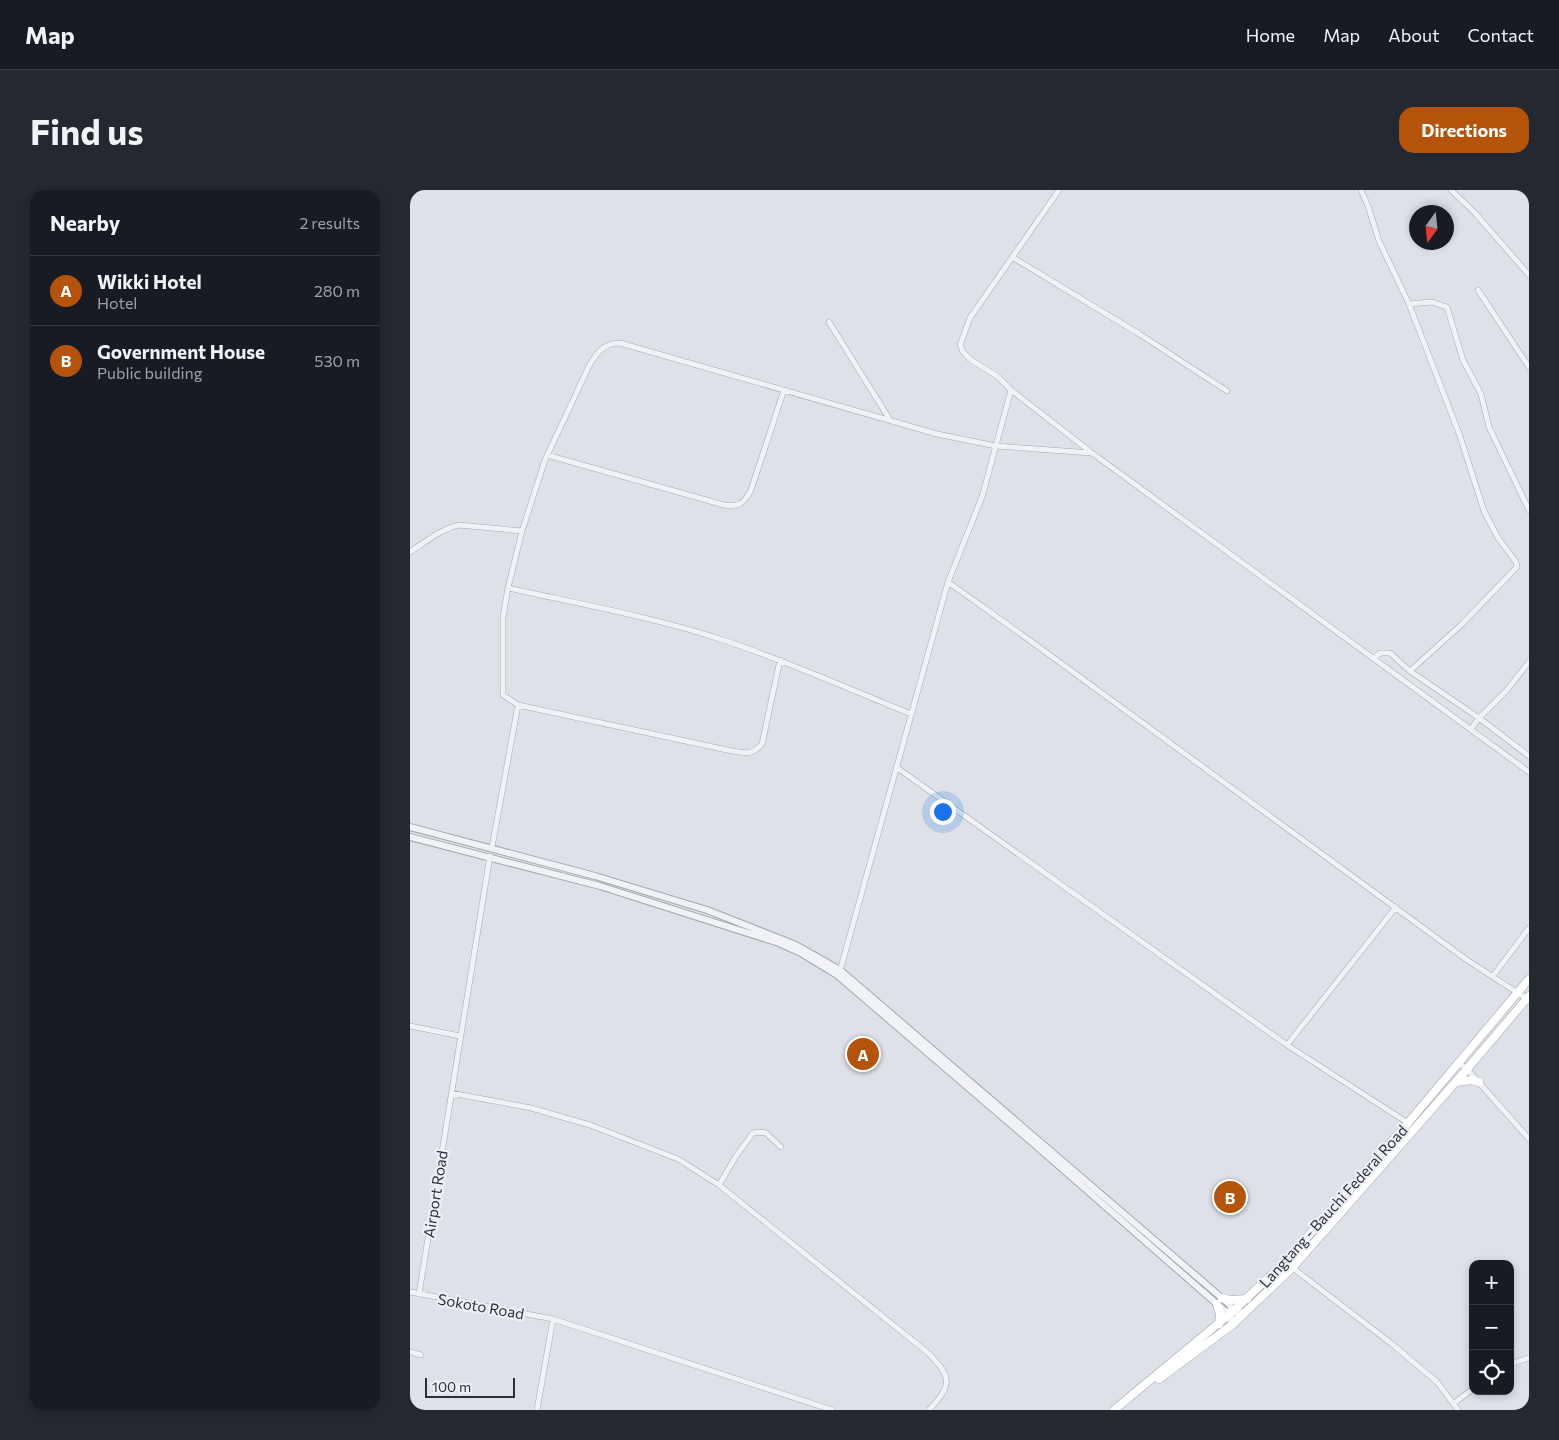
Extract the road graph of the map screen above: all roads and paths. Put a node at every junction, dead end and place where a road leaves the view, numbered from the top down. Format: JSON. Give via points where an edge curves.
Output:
{"nodes":[{"id":1,"x":1060,"y":190,"type":"edge"},
{"id":2,"x":1361,"y":190,"type":"edge"},
{"id":3,"x":1451,"y":190,"type":"edge"},
{"id":4,"x":1012,"y":257,"type":"junction"},
{"id":5,"x":1529,"y":275,"type":"edge"},
{"id":6,"x":1478,"y":290,"type":"dead end"},
{"id":7,"x":1409,"y":304,"type":"junction"},
{"id":8,"x":828,"y":322,"type":"dead end"},
{"id":9,"x":1529,"y":367,"type":"edge"},
{"id":10,"x":784,"y":390,"type":"junction"},
{"id":11,"x":1011,"y":390,"type":"junction"},
{"id":12,"x":1227,"y":391,"type":"dead end"},
{"id":13,"x":890,"y":420,"type":"junction"},
{"id":14,"x":996,"y":446,"type":"junction"},
{"id":15,"x":1092,"y":453,"type":"junction"},
{"id":16,"x":547,"y":455,"type":"junction"},
{"id":17,"x":1529,"y":510,"type":"edge"},
{"id":18,"x":522,"y":531,"type":"junction"},
{"id":19,"x":410,"y":552,"type":"edge"},
{"id":20,"x":948,"y":582,"type":"junction"},
{"id":21,"x":508,"y":588,"type":"junction"},
{"id":22,"x":1374,"y":658,"type":"junction"},
{"id":23,"x":780,"y":660,"type":"junction"},
{"id":24,"x":1529,"y":662,"type":"edge"},
{"id":25,"x":1410,"y":671,"type":"junction"},
{"id":26,"x":518,"y":706,"type":"junction"},
{"id":27,"x":911,"y":714,"type":"junction"},
{"id":28,"x":1479,"y":718,"type":"junction"},
{"id":29,"x":1471,"y":730,"type":"junction"},
{"id":30,"x":1529,"y":755,"type":"edge"},
{"id":31,"x":1521,"y":766,"type":"junction"},
{"id":32,"x":896,"y":768,"type":"junction"},
{"id":33,"x":1529,"y":772,"type":"edge"},
{"id":34,"x":410,"y":827,"type":"edge"},
{"id":35,"x":410,"y":836,"type":"edge"},
{"id":36,"x":492,"y":847,"type":"junction"},
{"id":37,"x":490,"y":856,"type":"junction"},
{"id":38,"x":1396,"y":907,"type":"junction"},
{"id":39,"x":1529,"y":928,"type":"edge"},
{"id":40,"x":839,"y":973,"type":"junction"},
{"id":41,"x":1493,"y":976,"type":"junction"},
{"id":42,"x":1529,"y":979,"type":"edge"},
{"id":43,"x":1518,"y":992,"type":"junction"},
{"id":44,"x":1528,"y":998,"type":"edge"},
{"id":45,"x":410,"y":1026,"type":"edge"},
{"id":46,"x":460,"y":1036,"type":"junction"},
{"id":47,"x":1287,"y":1046,"type":"junction"},
{"id":48,"x":1459,"y":1063,"type":"junction"},
{"id":49,"x":1467,"y":1069,"type":"junction"},
{"id":50,"x":1456,"y":1082,"type":"junction"},
{"id":51,"x":1479,"y":1082,"type":"junction"},
{"id":52,"x":451,"y":1093,"type":"junction"},
{"id":53,"x":1408,"y":1123,"type":"junction"},
{"id":54,"x":1529,"y":1139,"type":"edge"},
{"id":55,"x":781,"y":1146,"type":"dead end"},
{"id":56,"x":719,"y":1185,"type":"junction"},
{"id":57,"x":1285,"y":1262,"type":"junction"},
{"id":58,"x":1292,"y":1268,"type":"junction"},
{"id":59,"x":410,"y":1292,"type":"edge"},
{"id":60,"x":420,"y":1294,"type":"junction"},
{"id":61,"x":1247,"y":1299,"type":"junction"},
{"id":62,"x":1219,"y":1301,"type":"junction"},
{"id":63,"x":1245,"y":1312,"type":"junction"},
{"id":64,"x":1232,"y":1313,"type":"junction"},
{"id":65,"x":553,"y":1319,"type":"junction"},
{"id":66,"x":1219,"y":1324,"type":"junction"},
{"id":67,"x":1230,"y":1326,"type":"junction"},
{"id":68,"x":410,"y":1352,"type":"edge"},
{"id":69,"x":420,"y":1355,"type":"dead end"},
{"id":70,"x":1529,"y":1358,"type":"edge"},
{"id":71,"x":1514,"y":1363,"type":"edge"},
{"id":72,"x":1469,"y":1392,"type":"edge"},
{"id":73,"x":1454,"y":1403,"type":"junction"},
{"id":74,"x":537,"y":1410,"type":"edge"},
{"id":75,"x":832,"y":1410,"type":"edge"},
{"id":76,"x":929,"y":1410,"type":"edge"},
{"id":77,"x":1116,"y":1410,"type":"edge"},
{"id":78,"x":1458,"y":1410,"type":"edge"}],
"edges":[{"from":1,"to":4,"type":"street"},
{"from":2,"to":7,"type":"street","via":[[1379,241]]},
{"from":3,"to":5,"type":"street"},
{"from":4,"to":11,"type":"street","via":[[970,318],[960,344],[971,360],[997,376]]},
{"from":4,"to":12,"type":"street"},
{"from":6,"to":9,"type":"street"},
{"from":7,"to":17,"type":"street","via":[[1432,302],[1446,307],[1462,360],[1481,394],[1489,427]]},
{"from":7,"to":25,"type":"street","via":[[1460,436],[1484,511],[1517,567],[1461,625]]},
{"from":8,"to":13,"type":"street"},
{"from":10,"to":13,"type":"street"},
{"from":10,"to":16,"type":"street","via":[[613,343],[600,349],[589,366]]},
{"from":10,"to":16,"type":"street","via":[[746,500],[733,506]]},
{"from":11,"to":14,"type":"street"},
{"from":11,"to":15,"type":"street"},
{"from":13,"to":14,"type":"street"},
{"from":14,"to":15,"type":"street"},
{"from":14,"to":20,"type":"street","via":[[982,497]]},
{"from":15,"to":22,"type":"street"},
{"from":16,"to":18,"type":"street"},
{"from":18,"to":19,"type":"street","via":[[459,525],[446,529]]},
{"from":18,"to":21,"type":"street"},
{"from":20,"to":27,"type":"street"},
{"from":20,"to":38,"type":"street"},
{"from":21,"to":23,"type":"street","via":[[664,623]]},
{"from":21,"to":26,"type":"street","via":[[504,617],[503,695]]},
{"from":22,"to":25,"type":"street","via":[[1380,653],[1390,653]]},
{"from":22,"to":29,"type":"street"},
{"from":23,"to":26,"type":"street","via":[[762,744],[755,751],[746,753]]},
{"from":23,"to":27,"type":"street"},
{"from":24,"to":28,"type":"street"},
{"from":25,"to":28,"type":"street"},
{"from":26,"to":36,"type":"street"},
{"from":27,"to":32,"type":"street"},
{"from":28,"to":29,"type":"street"},
{"from":28,"to":30,"type":"street"},
{"from":29,"to":31,"type":"street"},
{"from":30,"to":31,"type":"street"},
{"from":31,"to":33,"type":"street"},
{"from":32,"to":40,"type":"street"},
{"from":32,"to":47,"type":"street"},
{"from":34,"to":36,"type":"street"},
{"from":35,"to":37,"type":"street"},
{"from":36,"to":40,"type":"street","via":[[707,910],[796,945]]},
{"from":37,"to":40,"type":"street","via":[[600,886],[779,943]]},
{"from":37,"to":46,"type":"street","name":"Airport Road"},
{"from":38,"to":41,"type":"street"},
{"from":38,"to":47,"type":"street"},
{"from":39,"to":41,"type":"street"},
{"from":40,"to":62,"type":"street"},
{"from":41,"to":43,"type":"street"},
{"from":42,"to":43,"type":"main road","name":"Langtang - Bauchi Federal Road"},
{"from":43,"to":44,"type":"street"},
{"from":43,"to":48,"type":"main road","name":"Langtang - Bauchi Federal Road"},
{"from":44,"to":49,"type":"main road","name":"Langtang - Bauchi Federal Road"},
{"from":45,"to":46,"type":"street"},
{"from":46,"to":52,"type":"street","name":"Airport Road"},
{"from":47,"to":53,"type":"street"},
{"from":48,"to":49,"type":"street"},
{"from":48,"to":53,"type":"main road","name":"Langtang - Bauchi Federal Road"},
{"from":49,"to":50,"type":"main road","name":"Langtang - Bauchi Federal Road"},
{"from":49,"to":51,"type":"street"},
{"from":50,"to":51,"type":"main road"},
{"from":50,"to":58,"type":"main road","name":"Langtang - Bauchi Federal Road"},
{"from":51,"to":54,"type":"street"},
{"from":52,"to":56,"type":"street","via":[[531,1108],[590,1125],[678,1159]]},
{"from":52,"to":60,"type":"street","name":"Airport Road"},
{"from":53,"to":57,"type":"main road","name":"Langtang - Bauchi Federal Road"},
{"from":55,"to":56,"type":"street","via":[[766,1133],[754,1133]]},
{"from":56,"to":76,"type":"street","via":[[938,1363],[948,1384]]},
{"from":57,"to":58,"type":"street"},
{"from":57,"to":61,"type":"main road","name":"Langtang - Bauchi Federal Road"},
{"from":58,"to":63,"type":"main road","name":"Langtang - Bauchi Federal Road"},
{"from":58,"to":73,"type":"street","via":[[1392,1344],[1437,1382]]},
{"from":59,"to":60,"type":"street","name":"Sokoto Road"},
{"from":60,"to":65,"type":"street","name":"Sokoto Road"},
{"from":61,"to":62,"type":"main road"},
{"from":61,"to":64,"type":"main road","name":"Langtang - Bauchi Federal Road"},
{"from":62,"to":64,"type":"street","via":[[1230,1305]]},
{"from":62,"to":66,"type":"main road"},
{"from":63,"to":64,"type":"street"},
{"from":63,"to":67,"type":"main road","name":"Langtang - Bauchi Federal Road"},
{"from":64,"to":66,"type":"main road","name":"Langtang - Bauchi Federal Road"},
{"from":64,"to":67,"type":"street"},
{"from":65,"to":74,"type":"street"},
{"from":65,"to":75,"type":"street","name":"Sokoto Road"},
{"from":66,"to":77,"type":"main road","name":"Langtang - Bauchi Federal Road"},
{"from":67,"to":77,"type":"main road","name":"Langtang - Bauchi Federal Road"},
{"from":68,"to":69,"type":"street"},
{"from":70,"to":71,"type":"street"},
{"from":72,"to":73,"type":"street"},
{"from":73,"to":78,"type":"street"}]}
